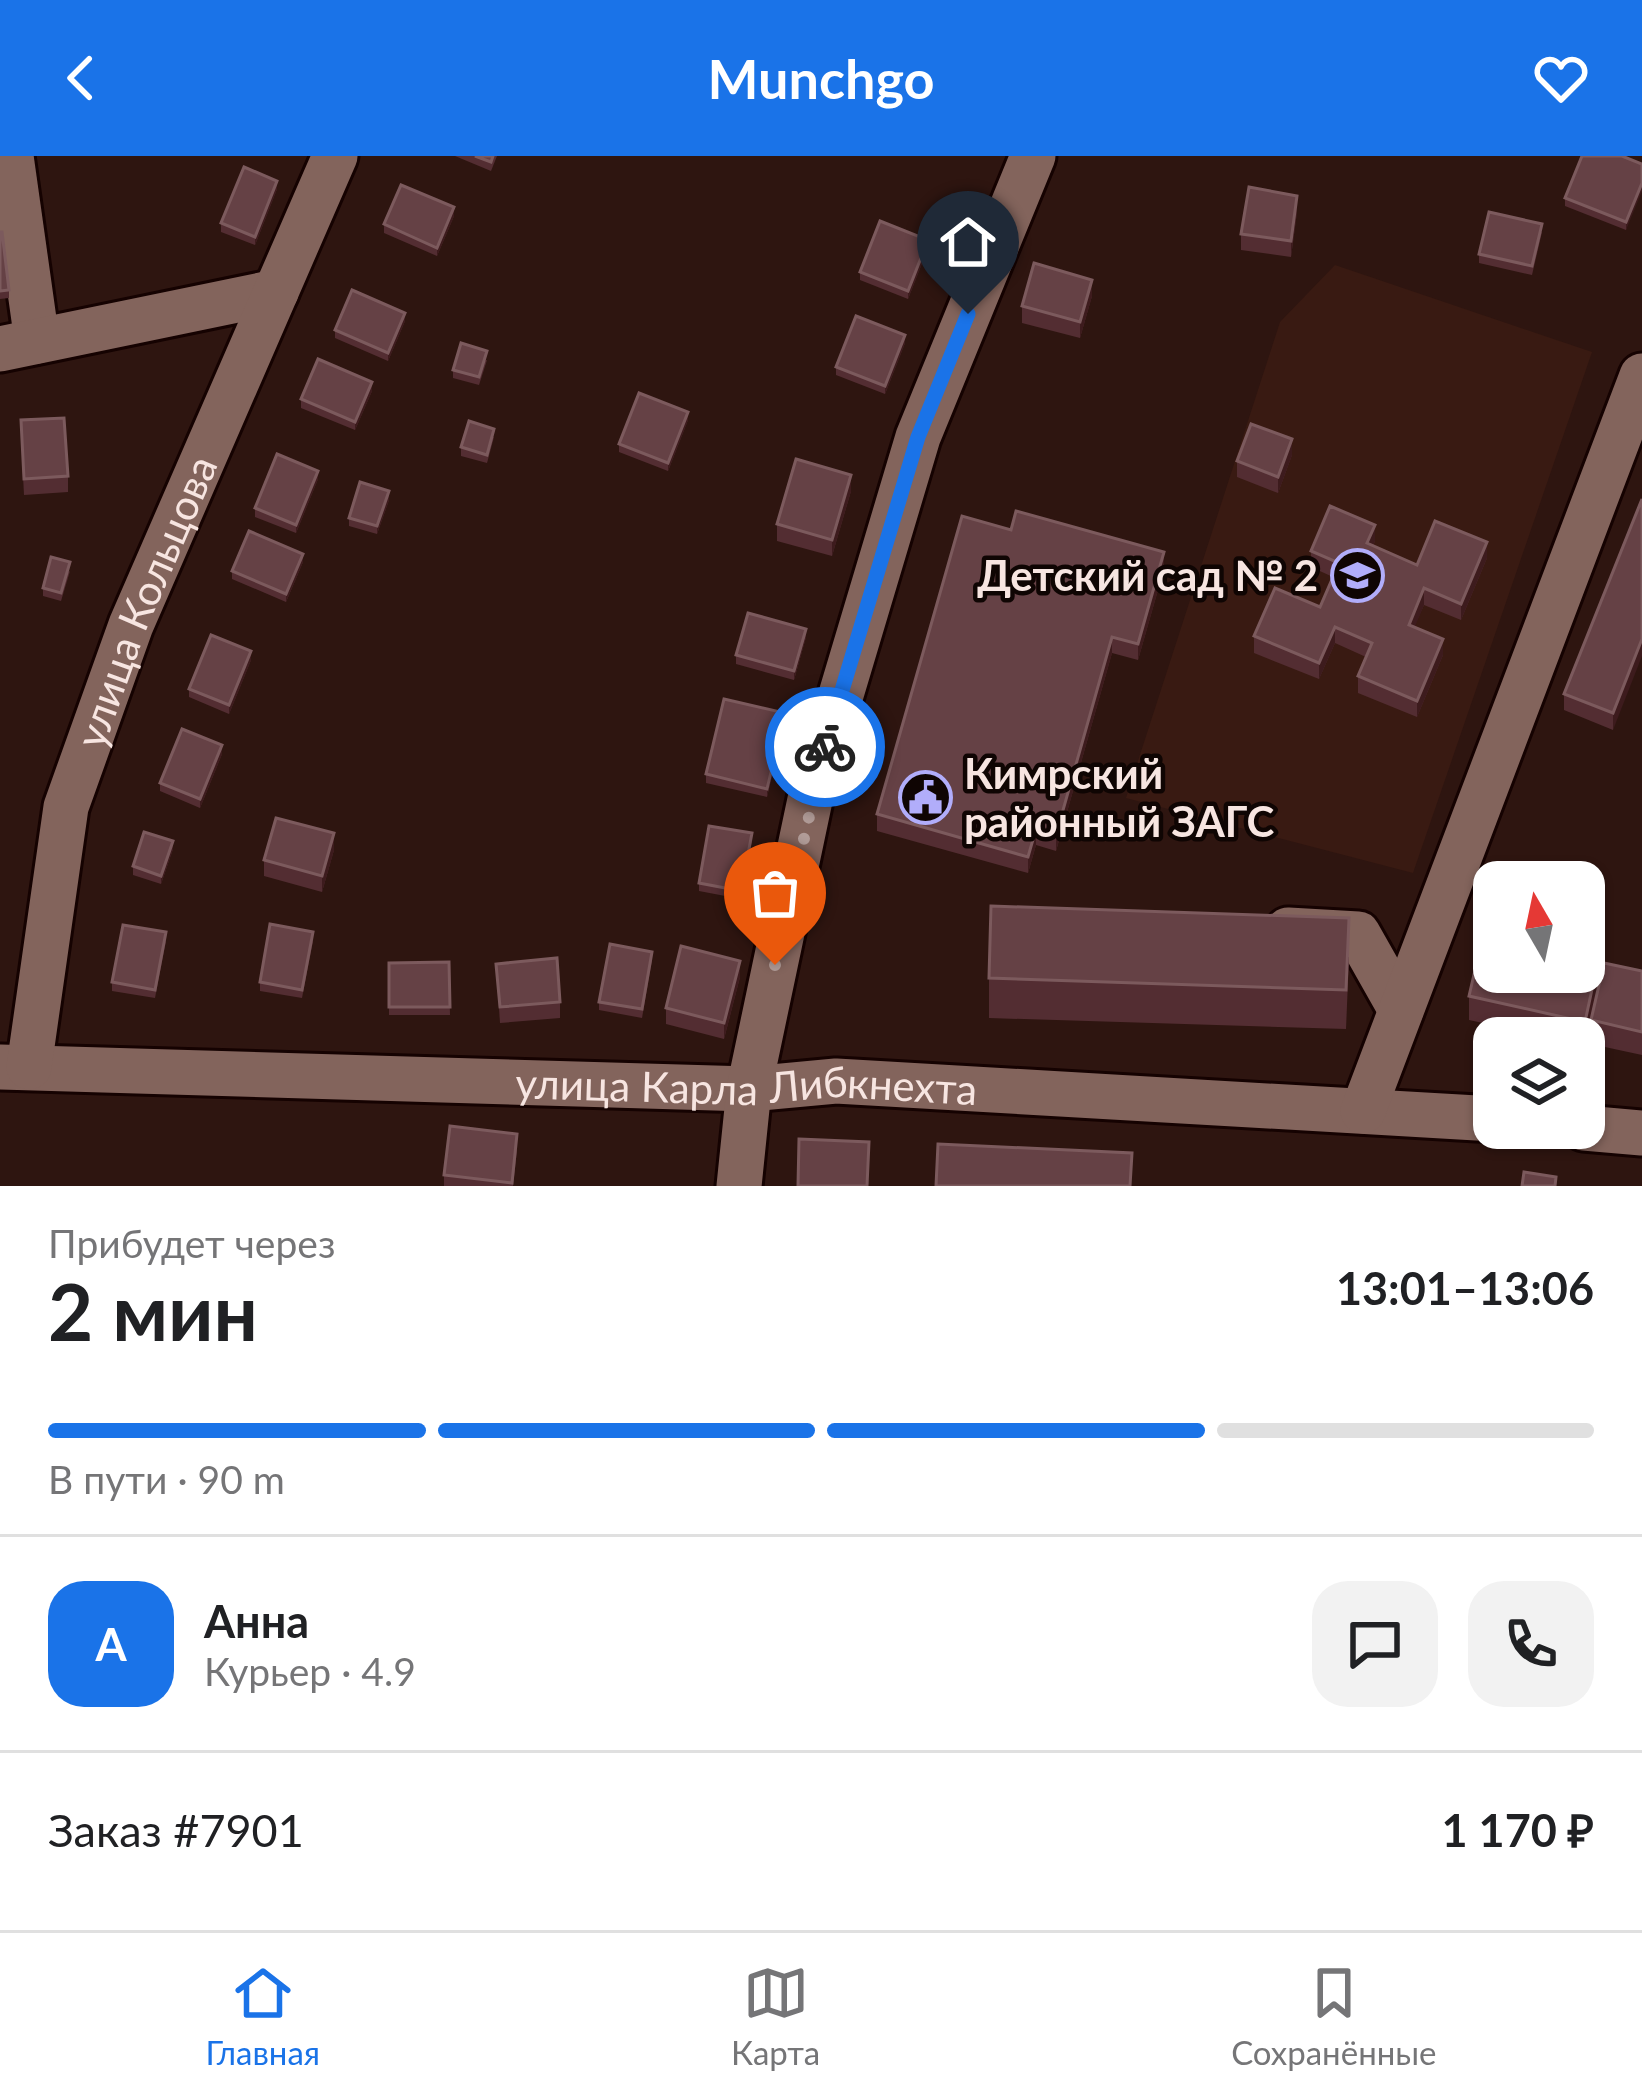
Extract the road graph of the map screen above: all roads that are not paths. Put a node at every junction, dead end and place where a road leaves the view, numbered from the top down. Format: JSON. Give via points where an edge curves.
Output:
{"nodes":[{"id":1,"x":11,"y":156,"type":"edge"},
{"id":2,"x":335,"y":156,"type":"edge"},
{"id":3,"x":1033,"y":156,"type":"edge"},
{"id":4,"x":276,"y":292,"type":"junction"},
{"id":5,"x":18,"y":345,"type":"edge"},
{"id":6,"x":1642,"y":376,"type":"edge"},
{"id":7,"x":1246,"y":928,"type":"edge"},
{"id":8,"x":1401,"y":1010,"type":"junction"},
{"id":9,"x":14,"y":1067,"type":"edge"},
{"id":10,"x":749,"y":1089,"type":"junction"},
{"id":11,"x":1363,"y":1111,"type":"junction"},
{"id":12,"x":1473,"y":1118,"type":"edge"},
{"id":13,"x":1605,"y":1129,"type":"edge"},
{"id":14,"x":1642,"y":1133,"type":"edge"},
{"id":15,"x":739,"y":1186,"type":"edge"}],
"edges":[{"from":1,"to":5,"type":"street"},
{"from":2,"to":4,"type":"street","name":"улица Кольцова"},
{"from":3,"to":10,"type":"street","via":[[918,437],[811,794]]},
{"from":4,"to":5,"type":"street"},
{"from":4,"to":9,"type":"street","name":"улица Кольцова","via":[[131,625],[66,807]]},
{"from":6,"to":8,"type":"street"},
{"from":7,"to":8,"type":"street","via":[[1358,934]]},
{"from":8,"to":11,"type":"street"},
{"from":9,"to":10,"type":"street","name":"улица Карла Либкнехта"},
{"from":10,"to":11,"type":"street","name":"улица Карла Либкнехта","via":[[836,1081]]},
{"from":10,"to":15,"type":"street"},
{"from":11,"to":12,"type":"street","name":"улица Карла Либкнехта"},
{"from":13,"to":14,"type":"street"}]}
